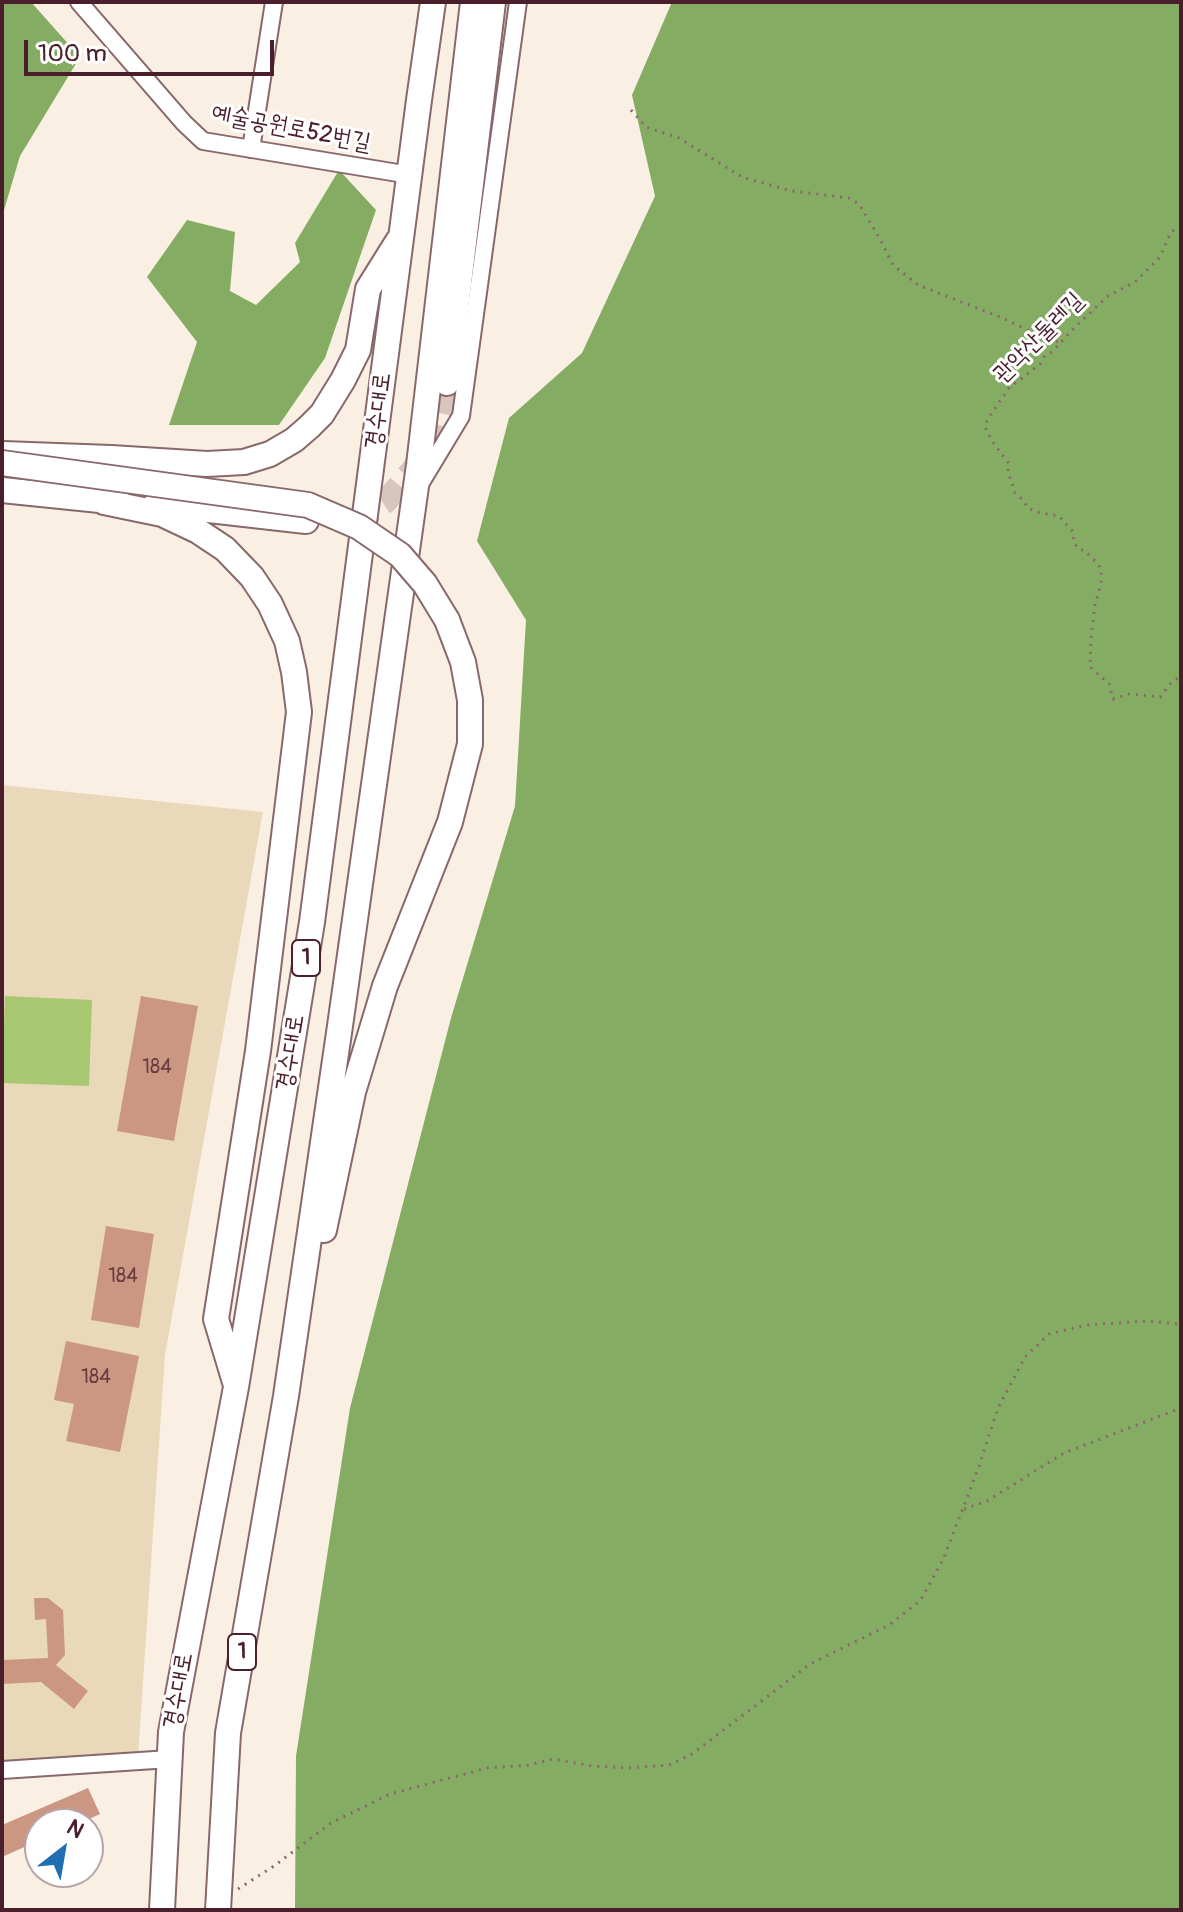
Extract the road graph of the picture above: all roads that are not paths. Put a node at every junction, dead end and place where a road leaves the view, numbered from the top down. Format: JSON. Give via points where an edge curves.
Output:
{"nodes":[{"id":1,"x":79,"y":2,"type":"edge"},
{"id":2,"x":274,"y":2,"type":"edge"},
{"id":3,"x":433,"y":2,"type":"edge"},
{"id":4,"x":473,"y":2,"type":"edge"},
{"id":5,"x":493,"y":2,"type":"edge"},
{"id":6,"x":518,"y":2,"type":"edge"},
{"id":7,"x":251,"y":149,"type":"junction"},
{"id":8,"x":410,"y":175,"type":"junction"},
{"id":9,"x":401,"y":235,"type":"junction"},
{"id":10,"x":447,"y":383,"type":"tunnel mouth"},
{"id":11,"x":2,"y":454,"type":"edge"},
{"id":12,"x":2,"y":463,"type":"edge"},
{"id":13,"x":2,"y":490,"type":"edge"},
{"id":14,"x":415,"y":492,"type":"junction"},
{"id":15,"x":104,"y":502,"type":"junction"},
{"id":16,"x":306,"y":521,"type":"dead end"},
{"id":17,"x":236,"y":1387,"type":"junction"},
{"id":18,"x":286,"y":1396,"type":"junction"},
{"id":19,"x":170,"y":1759,"type":"junction"},
{"id":20,"x":2,"y":1770,"type":"edge"},
{"id":21,"x":218,"y":1906,"type":"edge"},
{"id":22,"x":162,"y":1910,"type":"edge"}],
"edges":[{"from":1,"to":7,"type":"street","name":"예술공원로52번길","via":[[203,141]]},
{"from":2,"to":7,"type":"street"},
{"from":3,"to":8,"type":"main road","name":"경수대로","number":"1"},
{"from":4,"to":14,"type":"main road","name":"경수대로","number":"1"},
{"from":5,"to":10,"type":"main road"},
{"from":6,"to":14,"type":"street","via":[[461,416]]},
{"from":7,"to":8,"type":"street","name":"예술공원로52번길"},
{"from":8,"to":9,"type":"main road","name":"경수대로","number":"1"},
{"from":9,"to":11,"type":"main road","via":[[368,289],[358,350],[343,380],[322,414],[270,454],[207,464]]},
{"from":9,"to":17,"type":"main road","name":"경수대로","number":"1","via":[[312,922]]},
{"from":12,"to":18,"type":"main road","bridge":true,"via":[[308,505],[359,527],[400,555],[425,584],[447,620],[463,662],[470,744],[450,822],[385,986],[353,1092]]},
{"from":13,"to":15,"type":"main road"},
{"from":14,"to":18,"type":"main road","name":"경수대로","number":"1"},
{"from":15,"to":16,"type":"main road"},
{"from":15,"to":17,"type":"main road","via":[[162,514],[225,549],[270,604],[294,672],[299,712],[258,1051],[216,1319]]},
{"from":17,"to":19,"type":"main road","name":"경수대로","number":"1"},
{"from":18,"to":21,"type":"main road","name":"경수대로","number":"1","via":[[228,1733]]},
{"from":19,"to":20,"type":"street"},
{"from":19,"to":22,"type":"main road","name":"경수대로","number":"1"}]}
